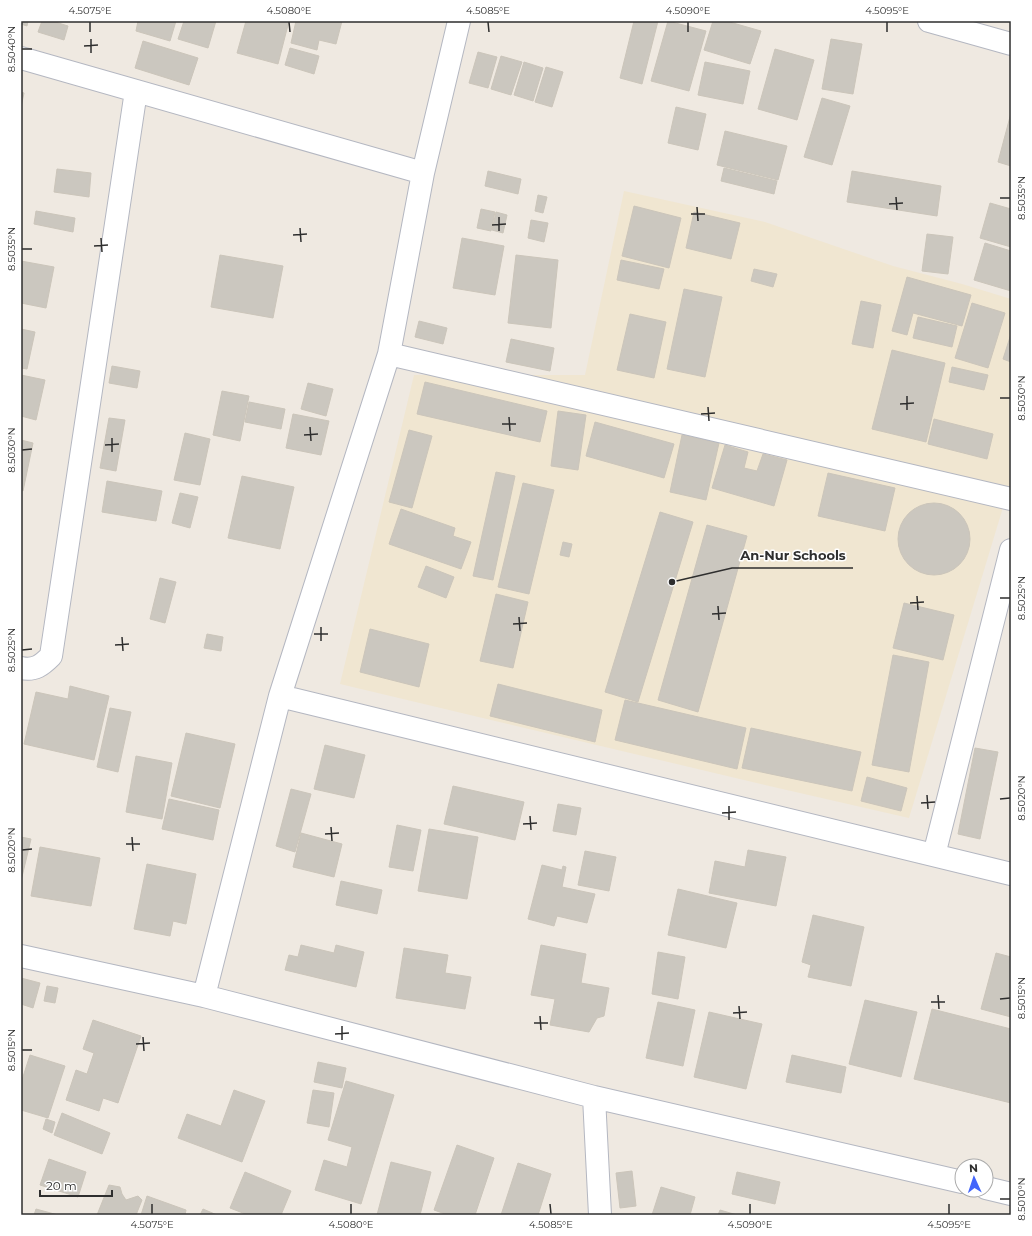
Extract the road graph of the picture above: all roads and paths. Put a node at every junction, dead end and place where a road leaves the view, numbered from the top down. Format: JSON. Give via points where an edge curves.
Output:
{"nodes":[{"id":1,"x":459,"y":21,"type":"edge"},
{"id":2,"x":929,"y":21,"type":"edge"},
{"id":3,"x":1011,"y":44,"type":"edge"},
{"id":4,"x":21,"y":58,"type":"edge"},
{"id":5,"x":136,"y":91,"type":"junction"},
{"id":6,"x":422,"y":173,"type":"junction"},
{"id":7,"x":389,"y":354,"type":"junction"},
{"id":8,"x":1011,"y":499,"type":"edge"},
{"id":9,"x":1011,"y":550,"type":"edge"},
{"id":10,"x":21,"y":668,"type":"edge"},
{"id":11,"x":280,"y":696,"type":"junction"},
{"id":12,"x":934,"y":855,"type":"junction"},
{"id":13,"x":1011,"y":874,"type":"edge"},
{"id":14,"x":21,"y":956,"type":"edge"},
{"id":15,"x":204,"y":996,"type":"junction"},
{"id":16,"x":594,"y":1097,"type":"junction"},
{"id":17,"x":954,"y":1180,"type":"edge"},
{"id":18,"x":994,"y":1190,"type":"edge"},
{"id":19,"x":1011,"y":1194,"type":"edge"},
{"id":20,"x":600,"y":1215,"type":"edge"}],
"edges":[{"from":1,"to":6,"type":"street"},
{"from":2,"to":3,"type":"street"},
{"from":4,"to":5,"type":"street"},
{"from":5,"to":6,"type":"street"},
{"from":5,"to":10,"type":"street","via":[[51,656],[41,666]]},
{"from":6,"to":7,"type":"street"},
{"from":7,"to":8,"type":"street"},
{"from":7,"to":11,"type":"street"},
{"from":9,"to":12,"type":"street"},
{"from":11,"to":12,"type":"street"},
{"from":11,"to":15,"type":"street"},
{"from":12,"to":13,"type":"street"},
{"from":14,"to":15,"type":"street"},
{"from":15,"to":16,"type":"street"},
{"from":16,"to":17,"type":"street"},
{"from":16,"to":20,"type":"street"},
{"from":18,"to":19,"type":"street"}]}
